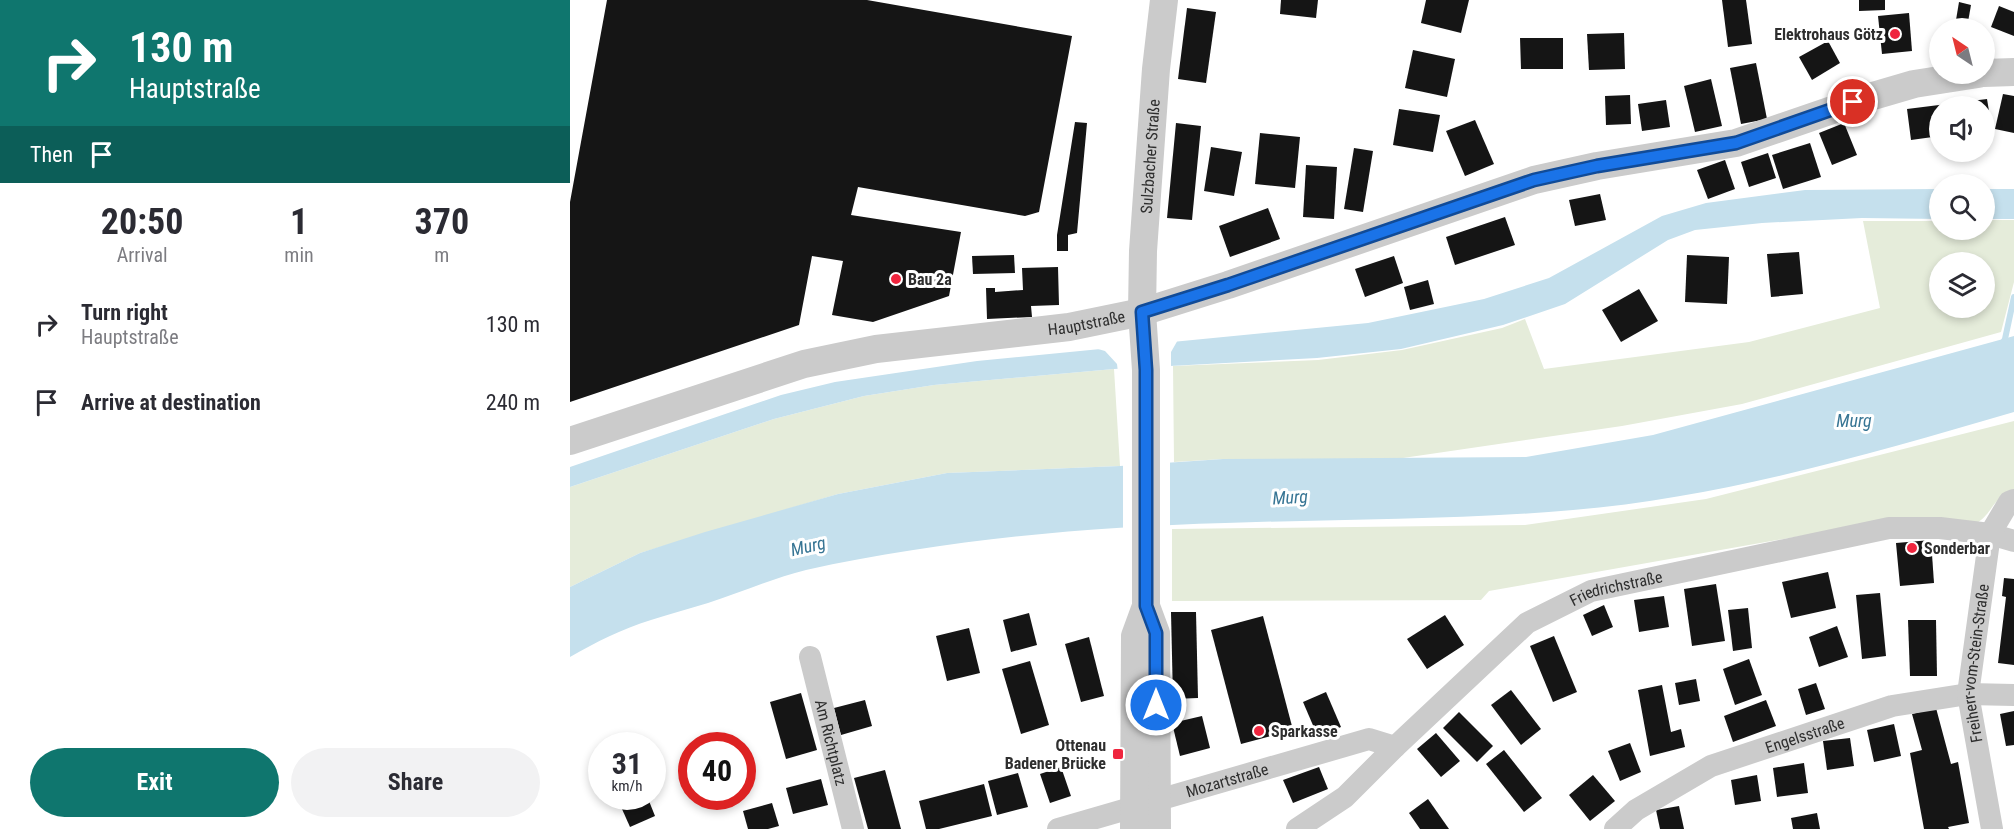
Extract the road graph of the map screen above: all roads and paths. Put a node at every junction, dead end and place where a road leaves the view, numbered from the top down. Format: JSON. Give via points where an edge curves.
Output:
{"nodes":[{"id":1,"x":1164,"y":0,"type":"edge"},
{"id":2,"x":2014,"y":72,"type":"edge"},
{"id":3,"x":1995,"y":73,"type":"edge"},
{"id":4,"x":1929,"y":82,"type":"edge"},
{"id":5,"x":1143,"y":325,"type":"junction"},
{"id":6,"x":570,"y":441,"type":"edge"},
{"id":7,"x":2011,"y":501,"type":"edge"},
{"id":8,"x":1990,"y":534,"type":"junction"},
{"id":9,"x":2014,"y":541,"type":"edge"},
{"id":10,"x":810,"y":657,"type":"dead end"},
{"id":11,"x":1968,"y":694,"type":"junction"},
{"id":12,"x":2014,"y":695,"type":"edge"},
{"id":13,"x":1395,"y":747,"type":"junction"},
{"id":14,"x":1141,"y":812,"type":"edge"},
{"id":15,"x":853,"y":829,"type":"edge"},
{"id":16,"x":1058,"y":829,"type":"edge"},
{"id":17,"x":1157,"y":829,"type":"edge"},
{"id":18,"x":1297,"y":829,"type":"edge"},
{"id":19,"x":1615,"y":829,"type":"edge"},
{"id":20,"x":1992,"y":829,"type":"edge"}],
"edges":[{"from":1,"to":5,"type":"street","name":"Sulzbacher Straße","via":[[1143,240]]},
{"from":2,"to":3,"type":"street"},
{"from":4,"to":5,"type":"street","name":"Hauptstraße","via":[[1883,93],[1736,143],[1534,180],[1228,285]]},
{"from":5,"to":6,"type":"street","name":"Hauptstraße","via":[[1069,327],[876,349],[804,364]]},
{"from":5,"to":14,"type":"street","name":"Sulzbacher Straße","via":[[1146,606],[1156,633]]},
{"from":7,"to":8,"type":"street","name":"Freiherr-vom-Stein-Straße"},
{"from":8,"to":9,"type":"street","name":"Friedrichstraße"},
{"from":8,"to":11,"type":"street","name":"Freiherr-vom-Stein-Straße"},
{"from":8,"to":13,"type":"street","name":"Friedrichstraße","via":[[1940,528],[1889,528],[1591,591],[1527,623]]},
{"from":10,"to":15,"type":"street","name":"Am Richtplatz"},
{"from":11,"to":12,"type":"street","name":"Engelsstraße"},
{"from":11,"to":19,"type":"street","name":"Engelsstraße","via":[[1892,706],[1711,766],[1636,810]]},
{"from":11,"to":20,"type":"street","name":"Freiherr-vom-Stein-Straße"},
{"from":13,"to":14,"type":"street","name":"Mozartstraße","via":[[1369,739]]},
{"from":13,"to":18,"type":"street","name":"Friedrichstraße","via":[[1346,797]]},
{"from":14,"to":16,"type":"street","name":"Mozartstraße"},
{"from":14,"to":17,"type":"street","name":"Sulzbacher Straße"}]}
